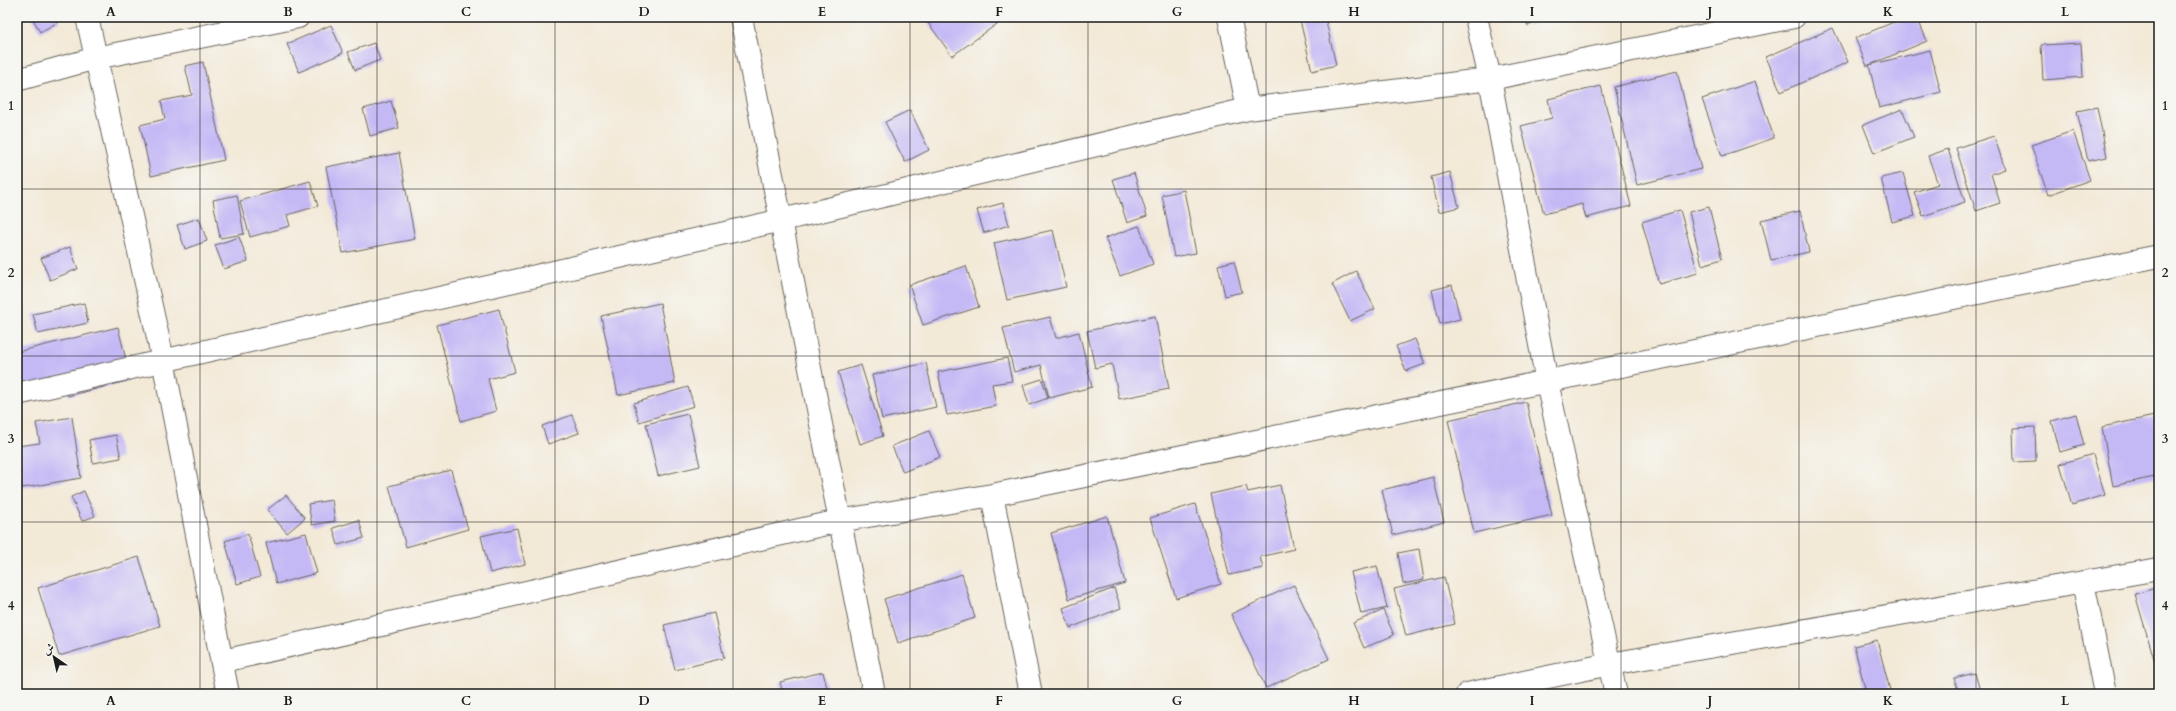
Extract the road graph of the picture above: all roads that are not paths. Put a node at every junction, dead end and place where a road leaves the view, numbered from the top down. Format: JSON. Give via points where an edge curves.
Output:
{"nodes":[{"id":1,"x":87,"y":17,"type":"edge"},
{"id":2,"x":298,"y":17,"type":"edge"},
{"id":3,"x":741,"y":17,"type":"edge"},
{"id":4,"x":1229,"y":17,"type":"edge"},
{"id":5,"x":1476,"y":17,"type":"edge"},
{"id":6,"x":1794,"y":17,"type":"edge"},
{"id":7,"x":96,"y":58,"type":"junction"},
{"id":8,"x":1490,"y":79,"type":"junction"},
{"id":9,"x":17,"y":80,"type":"edge"},
{"id":10,"x":1248,"y":109,"type":"junction"},
{"id":11,"x":782,"y":220,"type":"junction"},
{"id":12,"x":2159,"y":256,"type":"edge"},
{"id":13,"x":163,"y":360,"type":"junction"},
{"id":14,"x":1547,"y":382,"type":"junction"},
{"id":15,"x":17,"y":394,"type":"edge"},
{"id":16,"x":992,"y":494,"type":"junction"},
{"id":17,"x":839,"y":521,"type":"junction"},
{"id":18,"x":2159,"y":569,"type":"edge"},
{"id":19,"x":2083,"y":582,"type":"junction"},
{"id":20,"x":223,"y":661,"type":"junction"},
{"id":21,"x":1610,"y":664,"type":"junction"},
{"id":22,"x":228,"y":694,"type":"edge"},
{"id":23,"x":874,"y":694,"type":"edge"},
{"id":24,"x":1031,"y":694,"type":"edge"},
{"id":25,"x":1467,"y":694,"type":"edge"},
{"id":26,"x":1616,"y":694,"type":"edge"},
{"id":27,"x":2105,"y":694,"type":"edge"}],
"edges":[{"from":1,"to":7,"type":"street"},
{"from":2,"to":7,"type":"street"},
{"from":3,"to":11,"type":"street"},
{"from":4,"to":10,"type":"street"},
{"from":5,"to":8,"type":"street"},
{"from":6,"to":8,"type":"street"},
{"from":7,"to":9,"type":"street"},
{"from":7,"to":13,"type":"street"},
{"from":8,"to":10,"type":"street"},
{"from":8,"to":14,"type":"street"},
{"from":10,"to":11,"type":"street"},
{"from":11,"to":13,"type":"street"},
{"from":11,"to":17,"type":"street"},
{"from":12,"to":14,"type":"street"},
{"from":13,"to":15,"type":"street"},
{"from":13,"to":20,"type":"street"},
{"from":14,"to":16,"type":"street"},
{"from":14,"to":21,"type":"street"},
{"from":16,"to":17,"type":"street"},
{"from":16,"to":24,"type":"street"},
{"from":17,"to":20,"type":"street"},
{"from":17,"to":23,"type":"street"},
{"from":18,"to":19,"type":"street"},
{"from":19,"to":21,"type":"street"},
{"from":19,"to":27,"type":"street"},
{"from":20,"to":22,"type":"street"},
{"from":21,"to":25,"type":"street"},
{"from":21,"to":26,"type":"street"}]}
